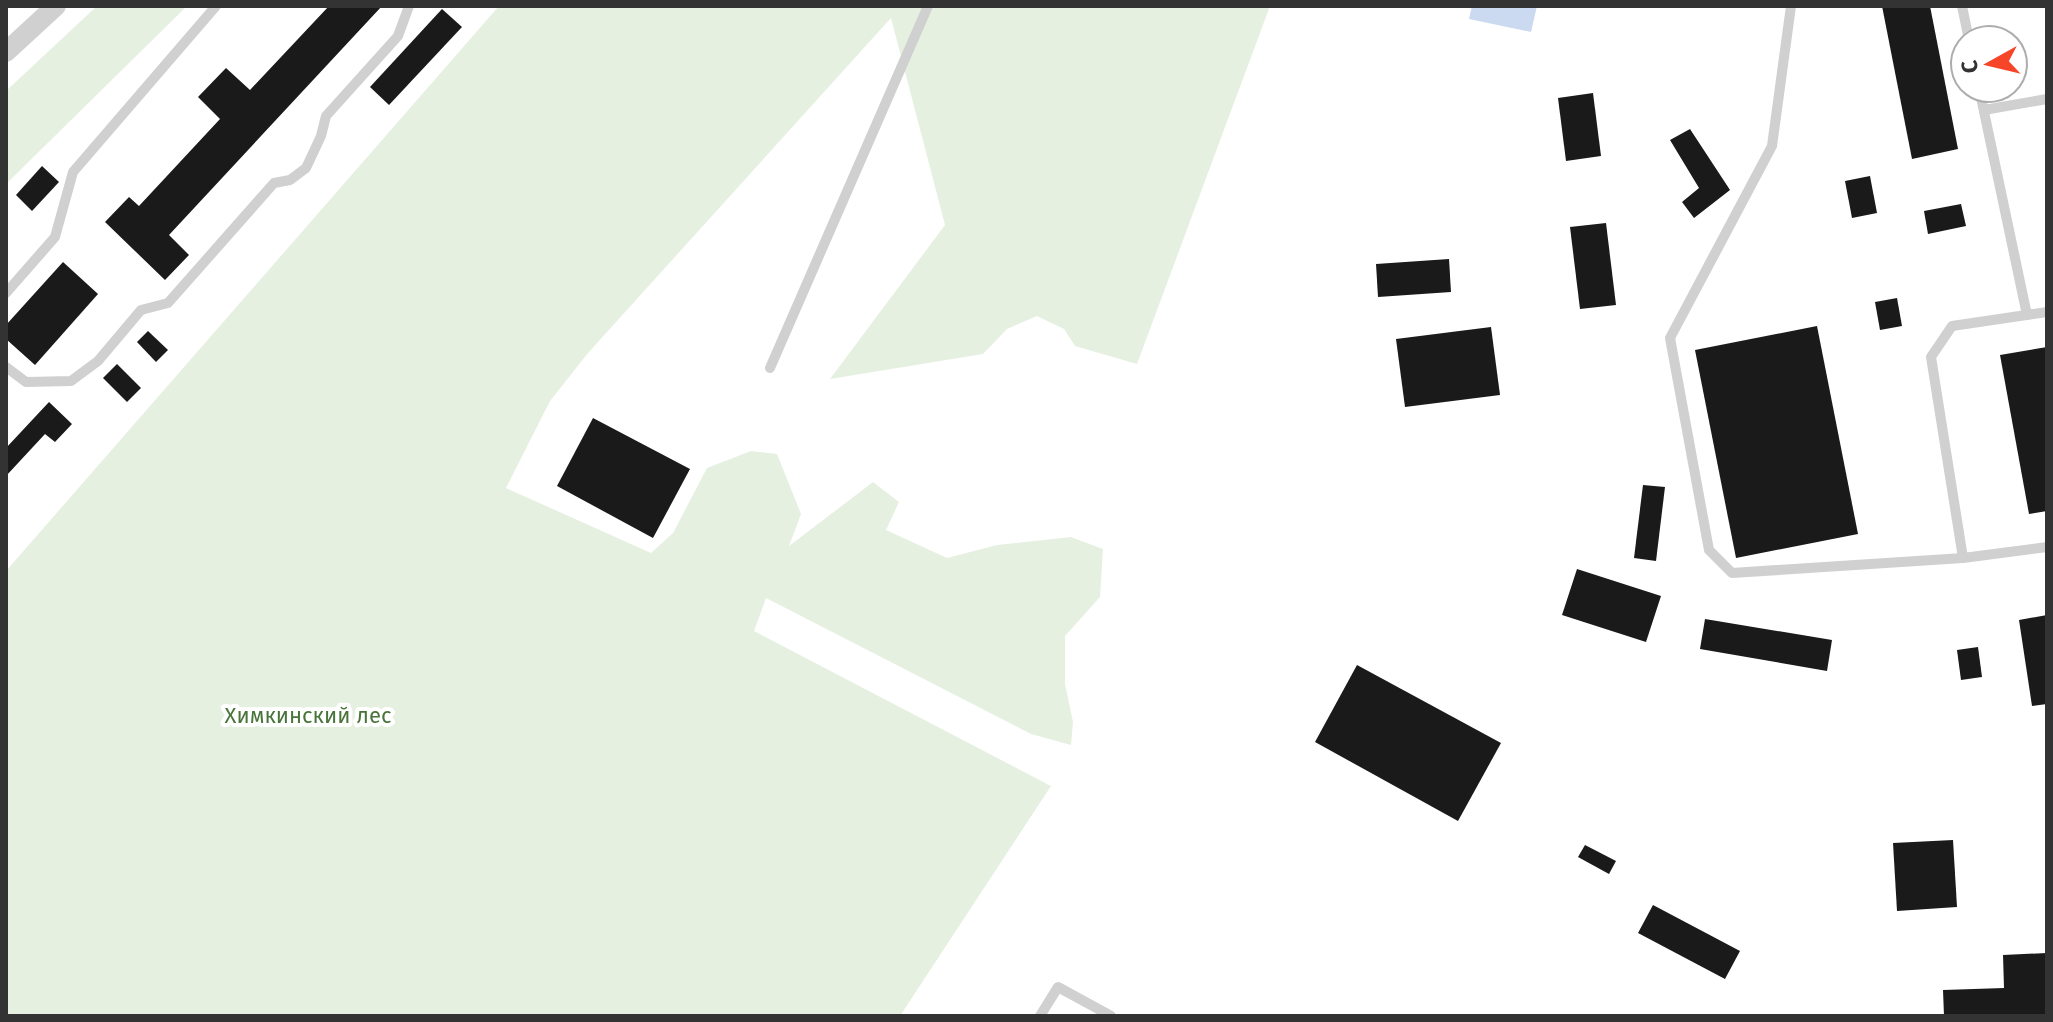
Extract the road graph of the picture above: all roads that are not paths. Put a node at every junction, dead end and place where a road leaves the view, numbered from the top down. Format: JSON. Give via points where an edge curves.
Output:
{"nodes":[{"id":1,"x":56,"y":6,"type":"edge"},
{"id":2,"x":216,"y":6,"type":"edge"},
{"id":3,"x":409,"y":6,"type":"edge"},
{"id":4,"x":928,"y":6,"type":"edge"},
{"id":5,"x":1791,"y":6,"type":"edge"},
{"id":6,"x":6,"y":52,"type":"edge"},
{"id":7,"x":2047,"y":99,"type":"edge"},
{"id":8,"x":1983,"y":104,"type":"edge"},
{"id":9,"x":1984,"y":110,"type":"junction"},
{"id":10,"x":6,"y":293,"type":"edge"},
{"id":11,"x":2047,"y":312,"type":"edge"},
{"id":12,"x":2027,"y":315,"type":"junction"},
{"id":13,"x":6,"y":367,"type":"edge"},
{"id":14,"x":770,"y":368,"type":"dead end"},
{"id":15,"x":2047,"y":547,"type":"edge"},
{"id":16,"x":1963,"y":558,"type":"junction"},
{"id":17,"x":1040,"y":1016,"type":"edge"},
{"id":18,"x":1111,"y":1016,"type":"edge"}],
"edges":[{"from":1,"to":6,"type":"street"},
{"from":2,"to":10,"type":"lane","via":[[73,172],[55,237]]},
{"from":3,"to":13,"type":"lane","via":[[398,36],[326,116],[306,168],[290,180],[274,183],[168,303],[141,310],[98,361],[71,381],[26,382]]},
{"from":4,"to":14,"type":"lane"},
{"from":5,"to":16,"type":"lane","via":[[1772,146],[1670,338],[1709,550],[1732,573]]},
{"from":7,"to":9,"type":"lane"},
{"from":8,"to":9,"type":"lane"},
{"from":9,"to":12,"type":"lane"},
{"from":11,"to":12,"type":"lane"},
{"from":12,"to":16,"type":"lane","via":[[1952,326],[1931,357]]},
{"from":15,"to":16,"type":"lane"},
{"from":17,"to":18,"type":"lane","via":[[1058,987]]}]}
